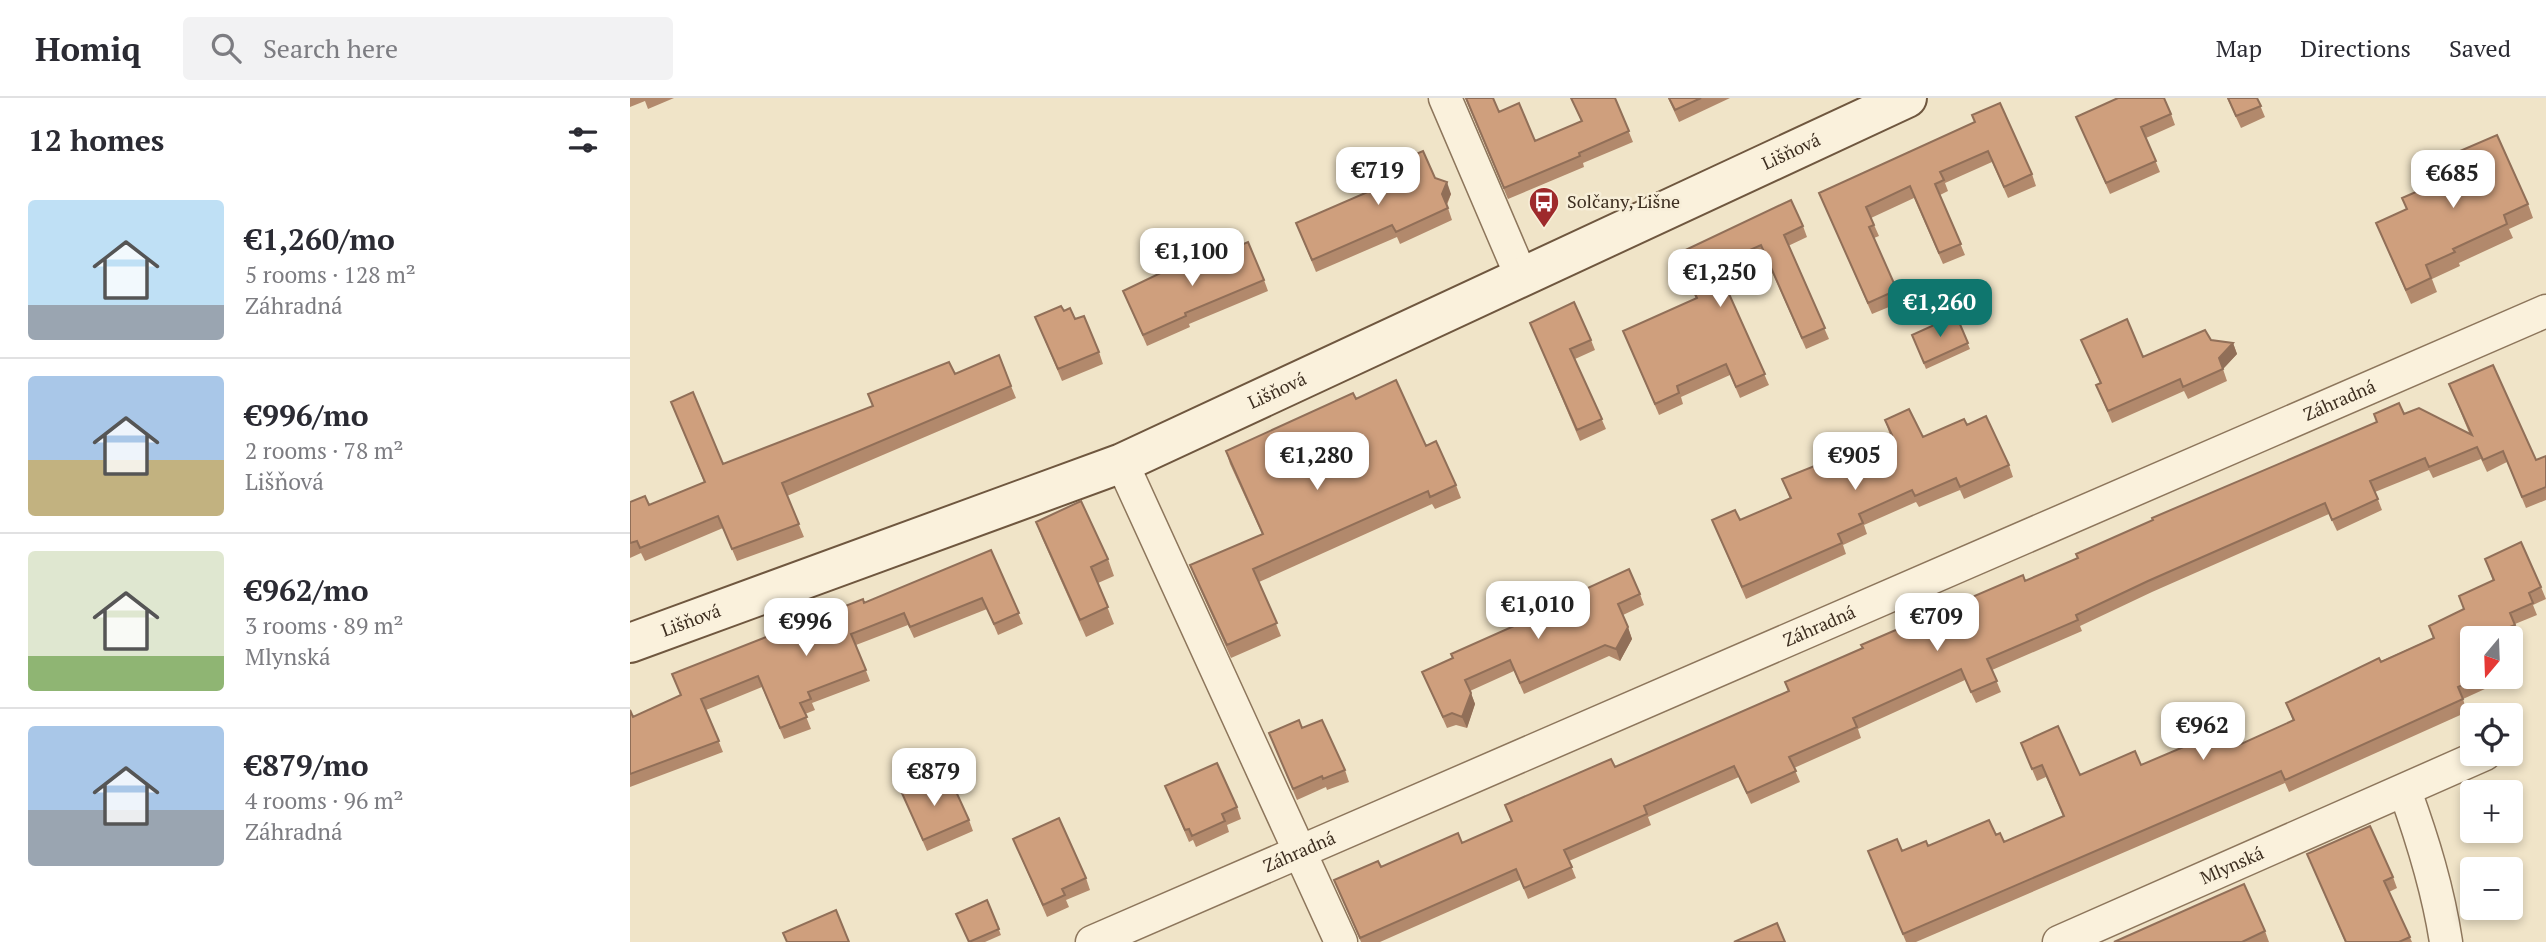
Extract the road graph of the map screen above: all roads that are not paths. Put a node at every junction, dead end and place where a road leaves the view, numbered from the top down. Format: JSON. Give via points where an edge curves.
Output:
{"nodes":[{"id":1,"x":1445,"y":98,"type":"edge"},
{"id":2,"x":1907,"y":98,"type":"edge"},
{"id":3,"x":1522,"y":278,"type":"junction"},
{"id":4,"x":2546,"y":311,"type":"edge"},
{"id":5,"x":1122,"y":463,"type":"junction"},
{"id":6,"x":630,"y":643,"type":"edge"},
{"id":7,"x":2460,"y":766,"type":"edge"},
{"id":8,"x":2405,"y":791,"type":"junction"},
{"id":9,"x":1297,"y":850,"type":"junction"},
{"id":10,"x":1092,"y":942,"type":"edge"},
{"id":11,"x":1341,"y":942,"type":"edge"},
{"id":12,"x":2059,"y":942,"type":"edge"},
{"id":13,"x":2446,"y":942,"type":"edge"}],
"edges":[{"from":1,"to":3,"type":"street"},
{"from":2,"to":3,"type":"main road","name":"Lišňová"},
{"from":3,"to":5,"type":"main road","name":"Lišňová"},
{"from":4,"to":9,"type":"street","name":"Záhradná"},
{"from":5,"to":6,"type":"main road","name":"Lišňová"},
{"from":5,"to":9,"type":"street"},
{"from":7,"to":8,"type":"street","name":"Mlynská"},
{"from":8,"to":12,"type":"street","name":"Mlynská"},
{"from":8,"to":13,"type":"street","via":[[2428,855]]},
{"from":9,"to":10,"type":"street","name":"Záhradná"},
{"from":9,"to":11,"type":"street"}]}
